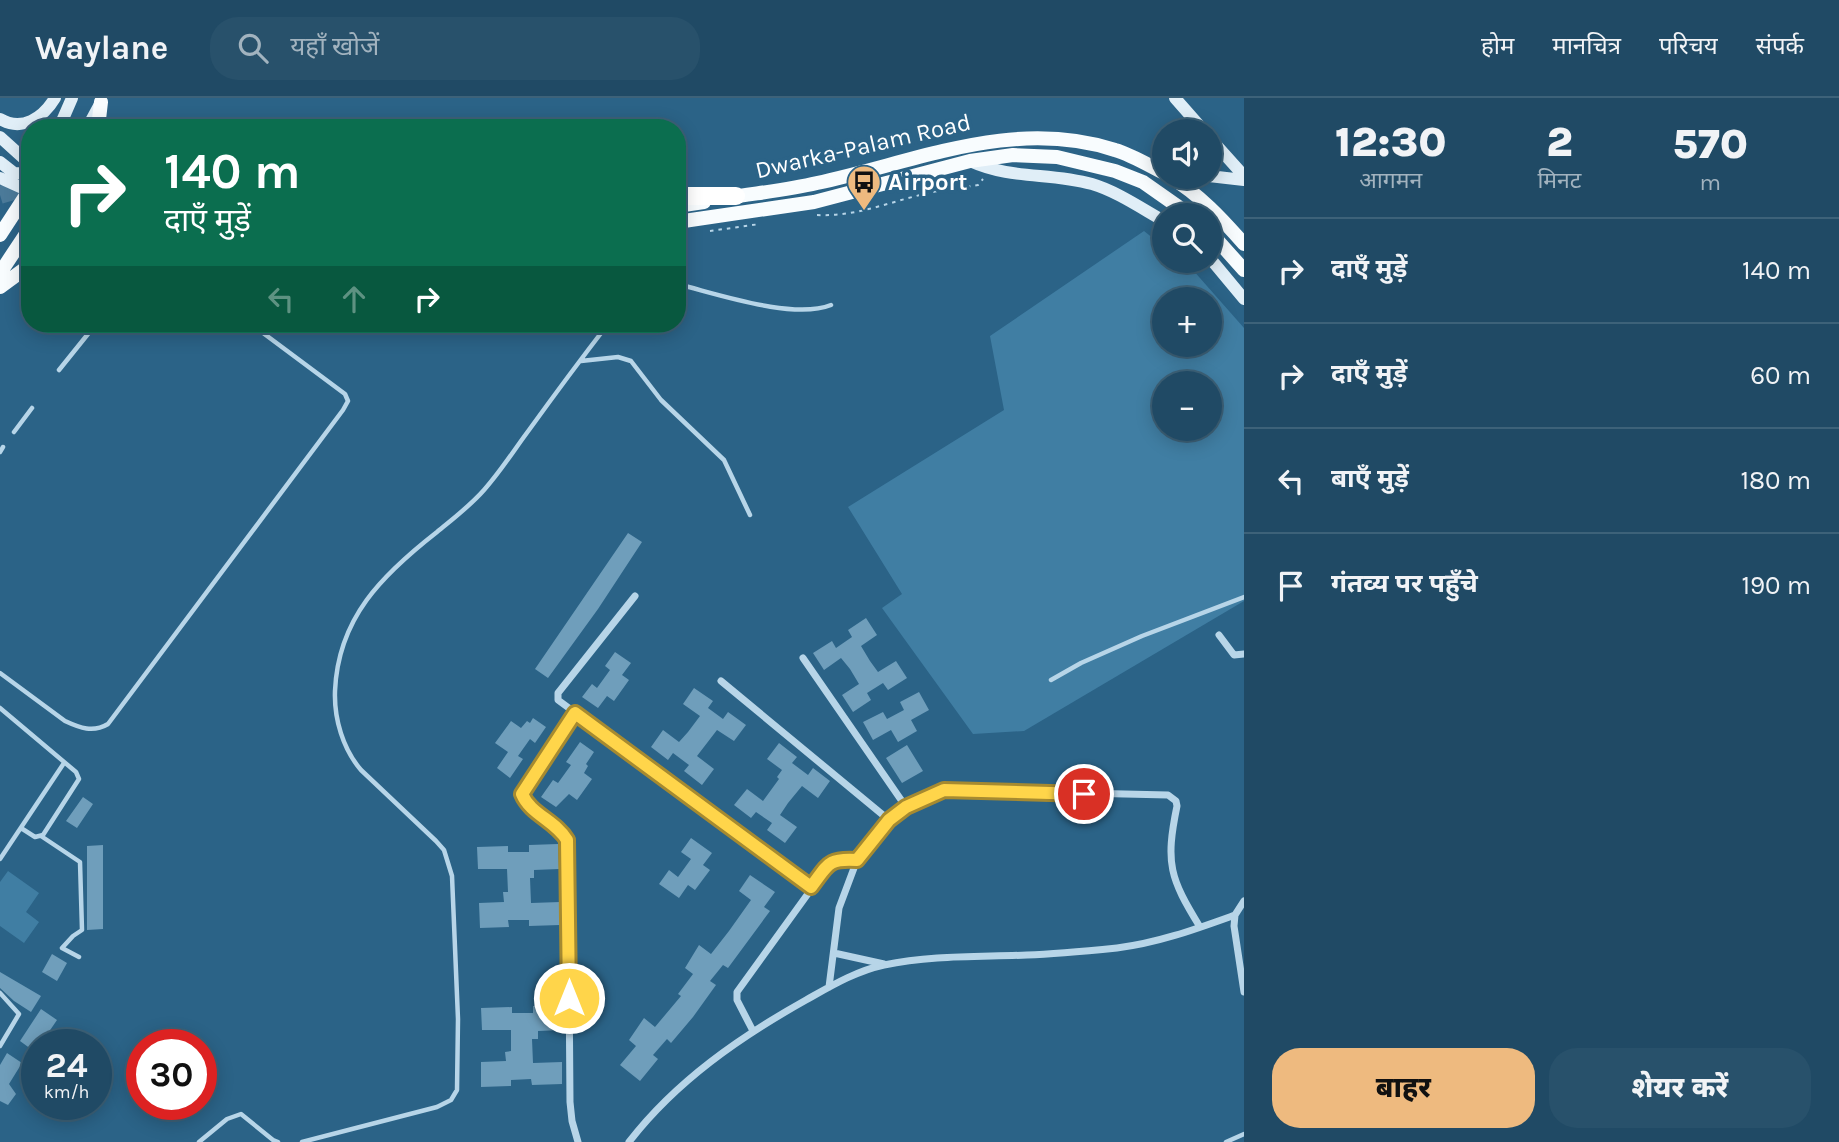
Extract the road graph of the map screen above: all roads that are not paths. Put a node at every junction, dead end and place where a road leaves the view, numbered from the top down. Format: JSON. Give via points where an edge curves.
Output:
{"nodes":[{"id":1,"x":55,"y":98,"type":"edge"},
{"id":2,"x":72,"y":98,"type":"edge"},
{"id":3,"x":1175,"y":98,"type":"edge"},
{"id":4,"x":102,"y":100,"type":"edge"},
{"id":5,"x":0,"y":119,"type":"edge"},
{"id":6,"x":36,"y":119,"type":"edge"},
{"id":7,"x":63,"y":119,"type":"edge"},
{"id":8,"x":92,"y":119,"type":"edge"},
{"id":9,"x":99,"y":119,"type":"edge"},
{"id":10,"x":1193,"y":119,"type":"edge"},
{"id":11,"x":21,"y":123,"type":"edge"},
{"id":12,"x":0,"y":137,"type":"edge"},
{"id":13,"x":1222,"y":152,"type":"edge"},
{"id":14,"x":21,"y":156,"type":"edge"},
{"id":15,"x":970,"y":161,"type":"junction"},
{"id":16,"x":0,"y":162,"type":"edge"},
{"id":17,"x":1152,"y":168,"type":"edge"},
{"id":18,"x":21,"y":173,"type":"edge"},
{"id":19,"x":1222,"y":177,"type":"edge"},
{"id":20,"x":0,"y":178,"type":"edge"},
{"id":21,"x":1244,"y":178,"type":"edge"},
{"id":22,"x":21,"y":187,"type":"edge"},
{"id":23,"x":1188,"y":189,"type":"edge"},
{"id":24,"x":686,"y":196,"type":"edge"},
{"id":25,"x":736,"y":197,"type":"junction"},
{"id":26,"x":21,"y":203,"type":"edge"},
{"id":27,"x":1173,"y":203,"type":"edge"},
{"id":28,"x":686,"y":205,"type":"edge"},
{"id":29,"x":1152,"y":215,"type":"edge"},
{"id":30,"x":686,"y":221,"type":"edge"},
{"id":31,"x":0,"y":235,"type":"edge"},
{"id":32,"x":21,"y":242,"type":"edge"},
{"id":33,"x":1244,"y":244,"type":"edge"},
{"id":34,"x":1222,"y":246,"type":"edge"},
{"id":35,"x":1244,"y":271,"type":"edge"},
{"id":36,"x":21,"y":272,"type":"edge"},
{"id":37,"x":0,"y":273,"type":"edge"},
{"id":38,"x":1222,"y":273,"type":"edge"},
{"id":39,"x":0,"y":287,"type":"edge"},
{"id":40,"x":686,"y":287,"type":"edge"},
{"id":41,"x":1244,"y":299,"type":"edge"},
{"id":42,"x":831,"y":305,"type":"dead end"},
{"id":43,"x":89,"y":333,"type":"edge"},
{"id":44,"x":263,"y":333,"type":"edge"},
{"id":45,"x":601,"y":333,"type":"edge"},
{"id":46,"x":580,"y":361,"type":"junction"},
{"id":47,"x":60,"y":370,"type":"dead end"},
{"id":48,"x":32,"y":408,"type":"dead end"},
{"id":49,"x":14,"y":432,"type":"dead end"},
{"id":50,"x":750,"y":515,"type":"dead end"},
{"id":51,"x":635,"y":596,"type":"dead end"},
{"id":52,"x":1244,"y":597,"type":"edge"},
{"id":53,"x":1219,"y":635,"type":"dead end"},
{"id":54,"x":1244,"y":654,"type":"edge"},
{"id":55,"x":803,"y":658,"type":"dead end"},
{"id":56,"x":0,"y":673,"type":"edge"},
{"id":57,"x":1051,"y":680,"type":"dead end"},
{"id":58,"x":721,"y":681,"type":"dead end"},
{"id":59,"x":0,"y":708,"type":"edge"},
{"id":60,"x":575,"y":713,"type":"junction"},
{"id":61,"x":64,"y":763,"type":"junction"},
{"id":62,"x":906,"y":807,"type":"junction"},
{"id":63,"x":889,"y":820,"type":"junction"},
{"id":64,"x":21,"y":828,"type":"junction"},
{"id":65,"x":41,"y":836,"type":"junction"},
{"id":66,"x":0,"y":859,"type":"edge"},
{"id":67,"x":857,"y":860,"type":"junction"},
{"id":68,"x":811,"y":887,"type":"junction"},
{"id":69,"x":1244,"y":901,"type":"edge"},
{"id":70,"x":1235,"y":915,"type":"junction"},
{"id":71,"x":1200,"y":927,"type":"junction"},
{"id":72,"x":834,"y":953,"type":"junction"},
{"id":73,"x":79,"y":957,"type":"dead end"},
{"id":74,"x":886,"y":964,"type":"junction"},
{"id":75,"x":829,"y":987,"type":"junction"},
{"id":76,"x":1244,"y":992,"type":"edge"},
{"id":77,"x":0,"y":993,"type":"edge"},
{"id":78,"x":753,"y":1031,"type":"junction"},
{"id":79,"x":0,"y":1046,"type":"edge"},
{"id":80,"x":1244,"y":1134,"type":"edge"},
{"id":81,"x":199,"y":1142,"type":"edge"},
{"id":82,"x":278,"y":1142,"type":"edge"},
{"id":83,"x":302,"y":1142,"type":"edge"},
{"id":84,"x":578,"y":1142,"type":"edge"},
{"id":85,"x":629,"y":1142,"type":"edge"},
{"id":86,"x":1226,"y":1142,"type":"edge"}],
"edges":[{"from":1,"to":6,"type":"street"},
{"from":2,"to":7,"type":"street"},
{"from":3,"to":10,"type":"street"},
{"from":4,"to":8,"type":"street"},
{"from":4,"to":9,"type":"main road"},
{"from":5,"to":11,"type":"street"},
{"from":12,"to":14,"type":"street"},
{"from":13,"to":21,"type":"street"},
{"from":15,"to":27,"type":"main road","name":"Dwarka-Palam Road","via":[[1013,155],[1069,160],[1143,182]]},
{"from":15,"to":29,"type":"street","via":[[990,170],[1095,185]]},
{"from":15,"to":30,"type":"main road","name":"Dwarka-Palam Road","via":[[814,202]]},
{"from":16,"to":18,"type":"street"},
{"from":17,"to":25,"type":"main road","name":"Dwarka-Palam Road","via":[[1115,150],[1060,139],[1013,138],[968,144],[816,183]]},
{"from":19,"to":21,"type":"street"},
{"from":20,"to":22,"type":"street"},
{"from":23,"to":33,"type":"main road","name":"Dwarka-Palam Road"},
{"from":24,"to":25,"type":"highway"},
{"from":25,"to":28,"type":"main road","name":"Dwarka-Palam Road"},
{"from":26,"to":31,"type":"main road"},
{"from":32,"to":37,"type":"main road"},
{"from":34,"to":35,"type":"main road"},
{"from":36,"to":39,"type":"main road"},
{"from":38,"to":41,"type":"street"},
{"from":40,"to":42,"type":"lane","via":[[790,310]]},
{"from":43,"to":47,"type":"lane"},
{"from":44,"to":56,"type":"lane","via":[[345,394],[348,401],[108,724],[95,729],[65,721]]},
{"from":45,"to":46,"type":"lane"},
{"from":46,"to":50,"type":"lane","via":[[618,357],[631,361],[661,400],[724,460]]},
{"from":46,"to":83,"type":"lane","via":[[487,487],[373,591],[345,636],[335,701],[351,758],[444,850],[452,876],[457,1090],[451,1100],[437,1107]]},
{"from":48,"to":49,"type":"lane"},
{"from":51,"to":60,"type":"street","via":[[557,695]]},
{"from":52,"to":57,"type":"lane","via":[[1142,636]]},
{"from":53,"to":54,"type":"street","via":[[1234,654]]},
{"from":55,"to":62,"type":"street"},
{"from":58,"to":63,"type":"street"},
{"from":59,"to":61,"type":"lane"},
{"from":60,"to":68,"type":"street"},
{"from":60,"to":84,"type":"street","via":[[522,794],[563,833],[568,844],[569,1101]]},
{"from":61,"to":64,"type":"lane"},
{"from":61,"to":65,"type":"lane","via":[[77,774],[78,781]]},
{"from":62,"to":63,"type":"street"},
{"from":62,"to":71,"type":"street","via":[[944,790],[1168,795],[1177,806],[1170,850],[1172,871]]},
{"from":63,"to":67,"type":"street"},
{"from":64,"to":65,"type":"lane"},
{"from":64,"to":66,"type":"lane"},
{"from":65,"to":73,"type":"lane","via":[[79,862],[82,930],[62,948]]},
{"from":67,"to":68,"type":"street","via":[[832,862]]},
{"from":67,"to":72,"type":"street","via":[[839,908]]},
{"from":68,"to":78,"type":"street","via":[[737,992]]},
{"from":69,"to":70,"type":"street"},
{"from":70,"to":71,"type":"street"},
{"from":70,"to":76,"type":"street"},
{"from":71,"to":74,"type":"street","via":[[1120,948]]},
{"from":72,"to":74,"type":"street"},
{"from":72,"to":75,"type":"street"},
{"from":74,"to":75,"type":"street"},
{"from":75,"to":78,"type":"street"},
{"from":77,"to":79,"type":"lane","via":[[19,1014]]},
{"from":78,"to":85,"type":"street","via":[[667,1098]]},
{"from":80,"to":86,"type":"lane"},
{"from":81,"to":82,"type":"lane","via":[[227,1119],[241,1114]]}]}
